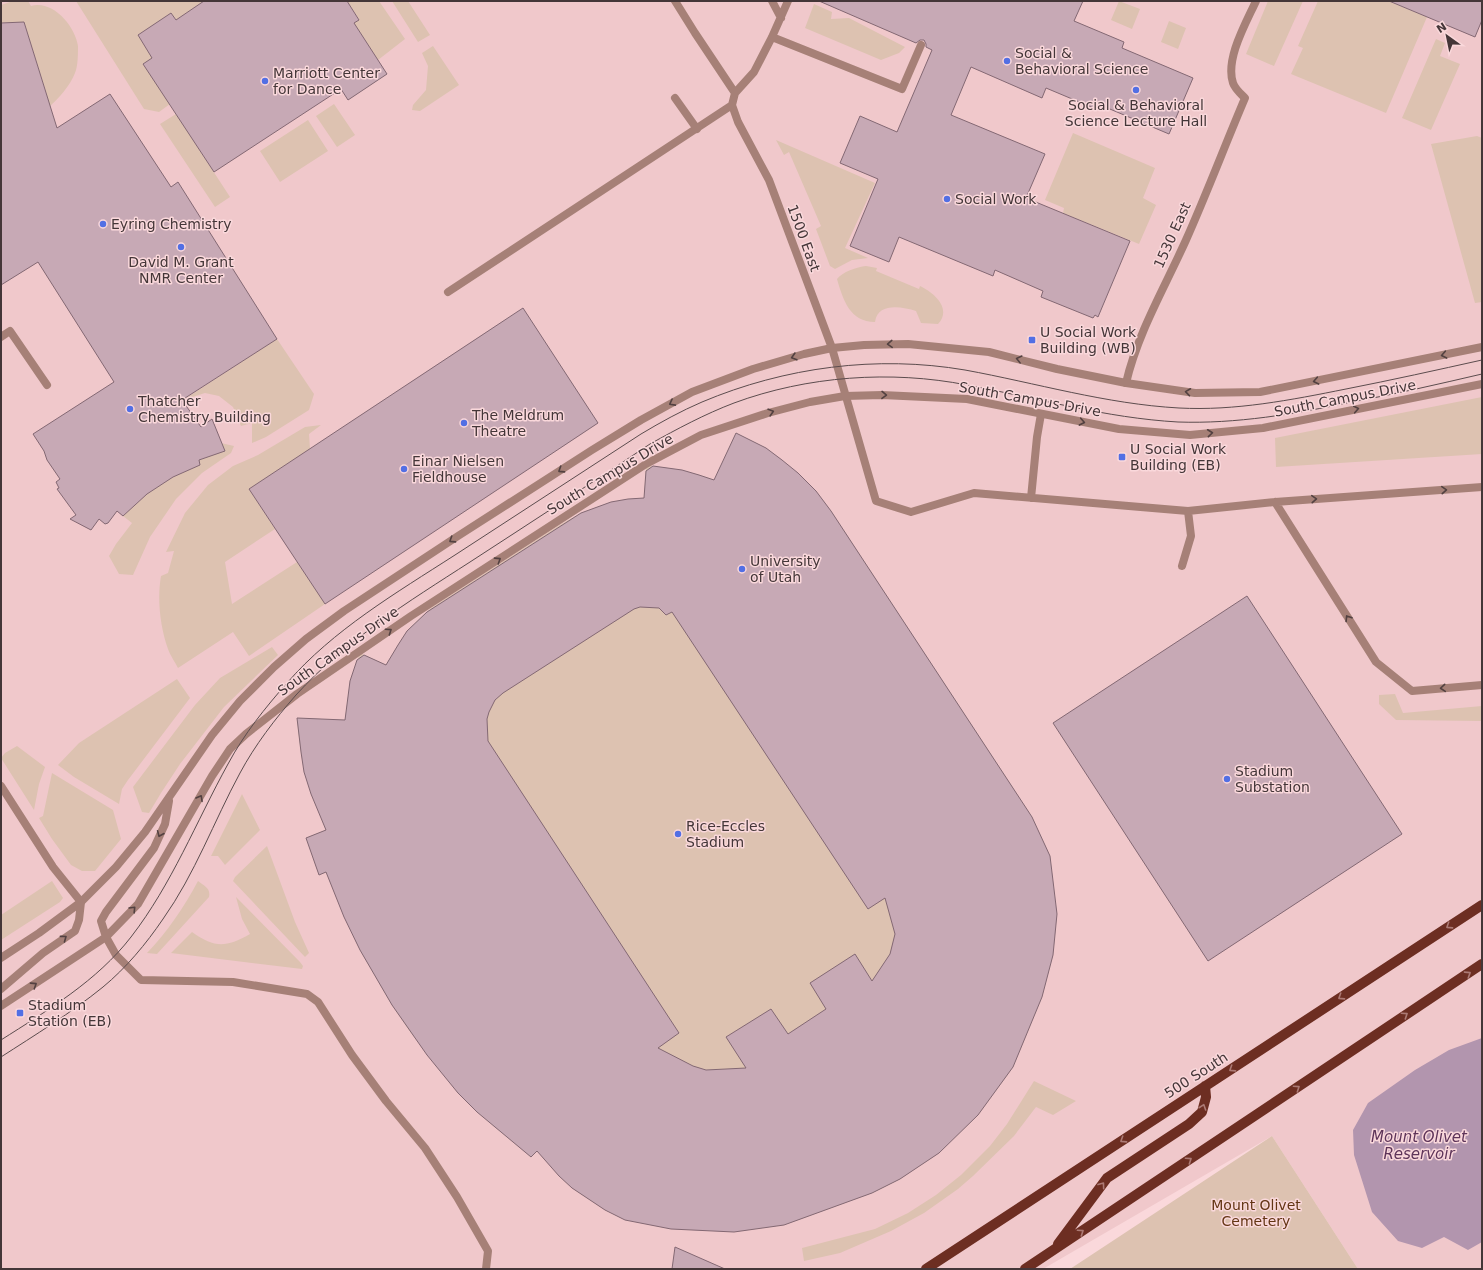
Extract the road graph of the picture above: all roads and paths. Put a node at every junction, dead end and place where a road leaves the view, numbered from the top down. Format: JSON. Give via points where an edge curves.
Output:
{"nodes":[{"id":1,"x":675,"y":1,"type":"edge"},
{"id":2,"x":772,"y":1,"type":"edge"},
{"id":3,"x":788,"y":1,"type":"edge"},
{"id":4,"x":1256,"y":1,"type":"edge"},
{"id":5,"x":781,"y":18,"type":"junction"},
{"id":6,"x":772,"y":38,"type":"junction"},
{"id":7,"x":921,"y":45,"type":"dead end"},
{"id":8,"x":735,"y":93,"type":"junction"},
{"id":9,"x":675,"y":98,"type":"dead end"},
{"id":10,"x":732,"y":106,"type":"junction"},
{"id":11,"x":697,"y":129,"type":"junction"},
{"id":12,"x":448,"y":292,"type":"dead end"},
{"id":13,"x":1,"y":337,"type":"edge"},
{"id":14,"x":1482,"y":347,"type":"edge"},
{"id":15,"x":832,"y":348,"type":"junction"},
{"id":16,"x":1126,"y":383,"type":"junction"},
{"id":17,"x":1482,"y":384,"type":"edge"},
{"id":18,"x":47,"y":385,"type":"dead end"},
{"id":19,"x":845,"y":396,"type":"junction"},
{"id":20,"x":1041,"y":414,"type":"junction"},
{"id":21,"x":1482,"y":487,"type":"edge"},
{"id":22,"x":1031,"y":498,"type":"junction"},
{"id":23,"x":1275,"y":502,"type":"junction"},
{"id":24,"x":1188,"y":510,"type":"junction"},
{"id":25,"x":1182,"y":566,"type":"dead end"},
{"id":26,"x":1482,"y":685,"type":"edge"},
{"id":27,"x":1,"y":786,"type":"edge"},
{"id":28,"x":170,"y":797,"type":"junction"},
{"id":29,"x":81,"y":902,"type":"junction"},
{"id":30,"x":1482,"y":905,"type":"edge"},
{"id":31,"x":106,"y":937,"type":"junction"},
{"id":32,"x":1,"y":958,"type":"edge"},
{"id":33,"x":1482,"y":964,"type":"edge"},
{"id":34,"x":1,"y":989,"type":"edge"},
{"id":35,"x":1,"y":1006,"type":"edge"},
{"id":36,"x":1205,"y":1086,"type":"junction"},
{"id":37,"x":1053,"y":1250,"type":"junction"},
{"id":38,"x":486,"y":1269,"type":"edge"},
{"id":39,"x":926,"y":1269,"type":"edge"},
{"id":40,"x":1025,"y":1269,"type":"edge"}],
"edges":[{"from":1,"to":8,"type":"street"},
{"from":2,"to":5,"type":"street"},
{"from":3,"to":5,"type":"street"},
{"from":4,"to":16,"type":"street","name":"1530 East","via":[[1235,49],[1231,70],[1234,84],[1245,98],[1131,361]]},
{"from":5,"to":6,"type":"street"},
{"from":6,"to":7,"type":"street","via":[[902,89]]},
{"from":6,"to":8,"type":"street","via":[[754,72]]},
{"from":8,"to":10,"type":"street"},
{"from":9,"to":11,"type":"street"},
{"from":10,"to":11,"type":"street"},
{"from":10,"to":15,"type":"street","name":"1500 East","via":[[769,180]]},
{"from":11,"to":12,"type":"street"},
{"from":13,"to":18,"type":"street","via":[[10,331]]},
{"from":14,"to":16,"type":"street","name":"South Campus Drive","one_way":true,"via":[[1260,392],[1195,393]]},
{"from":16,"to":15,"type":"street","name":"South Campus Drive","one_way":true,"via":[[988,352],[908,344]]},
{"from":15,"to":19,"type":"street","name":"1500 East"},
{"from":15,"to":28,"type":"street","name":"South Campus Drive","one_way":true,"via":[[753,369],[692,392],[641,420],[344,611],[306,639],[240,701],[212,735]]},
{"from":20,"to":17,"type":"street","name":"South Campus Drive","one_way":true,"via":[[1118,429],[1190,435],[1263,428]]},
{"from":19,"to":20,"type":"street","name":"South Campus Drive","one_way":true,"via":[[966,398]]},
{"from":19,"to":22,"type":"street","name":"1500 East","via":[[876,501],[911,512],[974,493]]},
{"from":31,"to":19,"type":"street","name":"South Campus Drive","one_way":true,"via":[[138,904],[230,749],[297,694],[411,616],[646,464],[701,435],[775,411]]},
{"from":20,"to":22,"type":"street"},
{"from":23,"to":21,"type":"street","one_way":true},
{"from":22,"to":24,"type":"street"},
{"from":23,"to":24,"type":"street"},
{"from":26,"to":23,"type":"street","one_way":true,"via":[[1412,691],[1376,662]]},
{"from":24,"to":25,"type":"street","via":[[1191,536]]},
{"from":27,"to":29,"type":"street","via":[[53,867]]},
{"from":28,"to":29,"type":"street","name":"South Campus Drive","via":[[116,868]]},
{"from":28,"to":31,"type":"street","one_way":true,"via":[[165,824],[154,848],[101,921]]},
{"from":29,"to":32,"type":"street","name":"South Campus Drive"},
{"from":34,"to":29,"type":"street","one_way":true,"via":[[43,953],[75,931]]},
{"from":30,"to":36,"type":"main road","name":"500 South","one_way":true},
{"from":35,"to":31,"type":"street","name":"South Campus Drive","one_way":true},
{"from":31,"to":38,"type":"street","via":[[116,955],[140,980],[233,982],[307,994],[318,1002],[386,1101],[426,1148],[457,1197],[488,1251]]},
{"from":37,"to":33,"type":"main road","one_way":true},
{"from":37,"to":36,"type":"main road","one_way":true,"via":[[1106,1178],[1189,1124],[1202,1112],[1206,1097]]},
{"from":36,"to":39,"type":"main road","name":"500 South","one_way":true},
{"from":37,"to":40,"type":"main road"}]}
